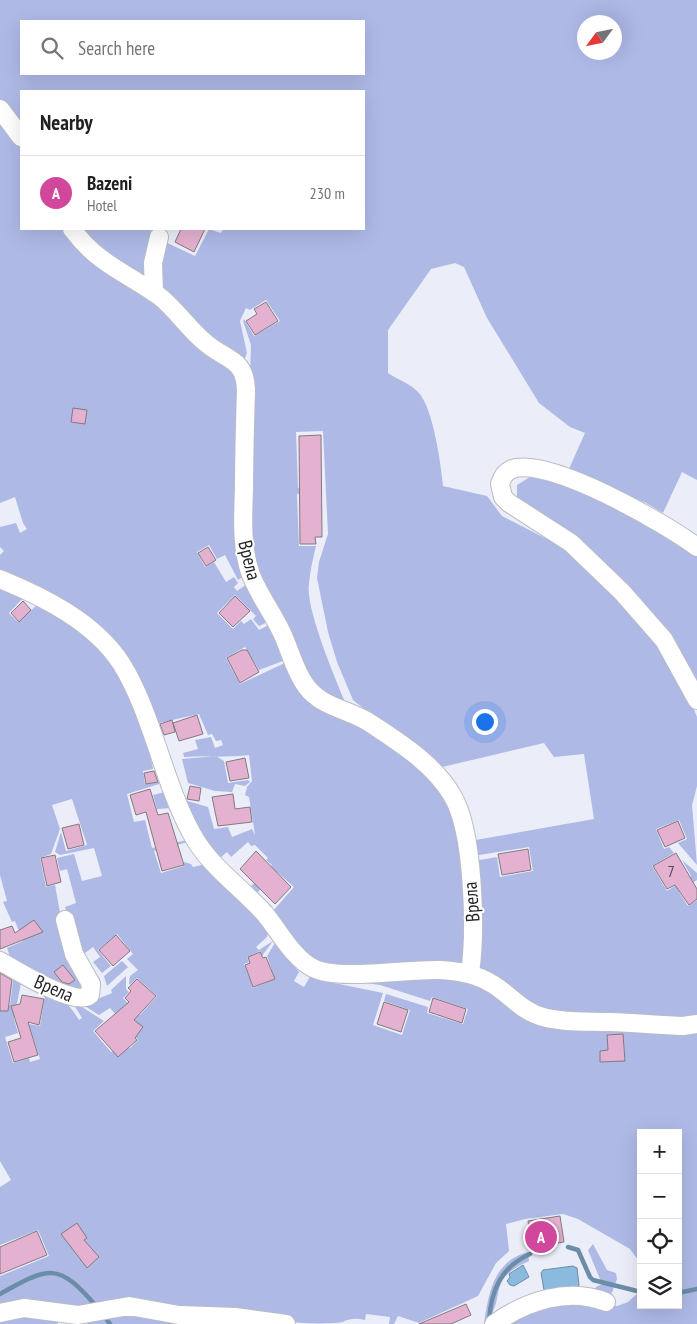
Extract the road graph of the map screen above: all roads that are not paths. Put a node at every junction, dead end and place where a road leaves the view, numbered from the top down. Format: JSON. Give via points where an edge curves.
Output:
{"nodes":[{"id":1,"x":0,"y":110,"type":"edge"},
{"id":2,"x":20,"y":136,"type":"edge"},
{"id":3,"x":73,"y":230,"type":"edge"},
{"id":4,"x":160,"y":236,"type":"dead end"},
{"id":5,"x":154,"y":293,"type":"junction"},
{"id":6,"x":697,"y":547,"type":"edge"},
{"id":7,"x":0,"y":579,"type":"edge"},
{"id":8,"x":697,"y":700,"type":"edge"},
{"id":9,"x":65,"y":920,"type":"dead end"},
{"id":10,"x":0,"y":961,"type":"edge"},
{"id":11,"x":470,"y":973,"type":"junction"},
{"id":12,"x":697,"y":1024,"type":"edge"},
{"id":13,"x":606,"y":1302,"type":"dead end"},
{"id":14,"x":0,"y":1313,"type":"edge"},
{"id":15,"x":91,"y":1316,"type":"edge"},
{"id":16,"x":286,"y":1324,"type":"edge"},
{"id":17,"x":495,"y":1324,"type":"edge"}],
"edges":[{"from":1,"to":2,"type":"street"},
{"from":3,"to":5,"type":"street","name":"Врела","via":[[108,266]]},
{"from":4,"to":5,"type":"street","via":[[153,263]]},
{"from":5,"to":11,"type":"street","name":"Врела","via":[[208,345],[243,370],[246,390],[245,549],[250,573],[276,619],[305,685],[326,705],[356,715],[421,759],[440,777],[455,801],[467,850],[473,906],[474,946]]},
{"from":6,"to":8,"type":"street","via":[[642,511],[566,478],[540,470],[512,469],[500,484],[508,503],[571,543],[622,592],[664,640]]},
{"from":7,"to":11,"type":"street","via":[[55,605],[88,628],[120,662],[140,703],[192,836],[306,963],[331,973],[438,970]]},
{"from":9,"to":10,"type":"street","name":"Врела","via":[[74,954],[91,984],[91,992],[85,999],[45,986]]},
{"from":11,"to":12,"type":"street","via":[[541,1017],[683,1026]]},
{"from":13,"to":17,"type":"street","via":[[580,1295],[556,1297],[518,1310]]},
{"from":14,"to":15,"type":"street","via":[[24,1308]]},
{"from":15,"to":16,"type":"street","via":[[129,1306],[179,1315],[235,1317]]}]}
